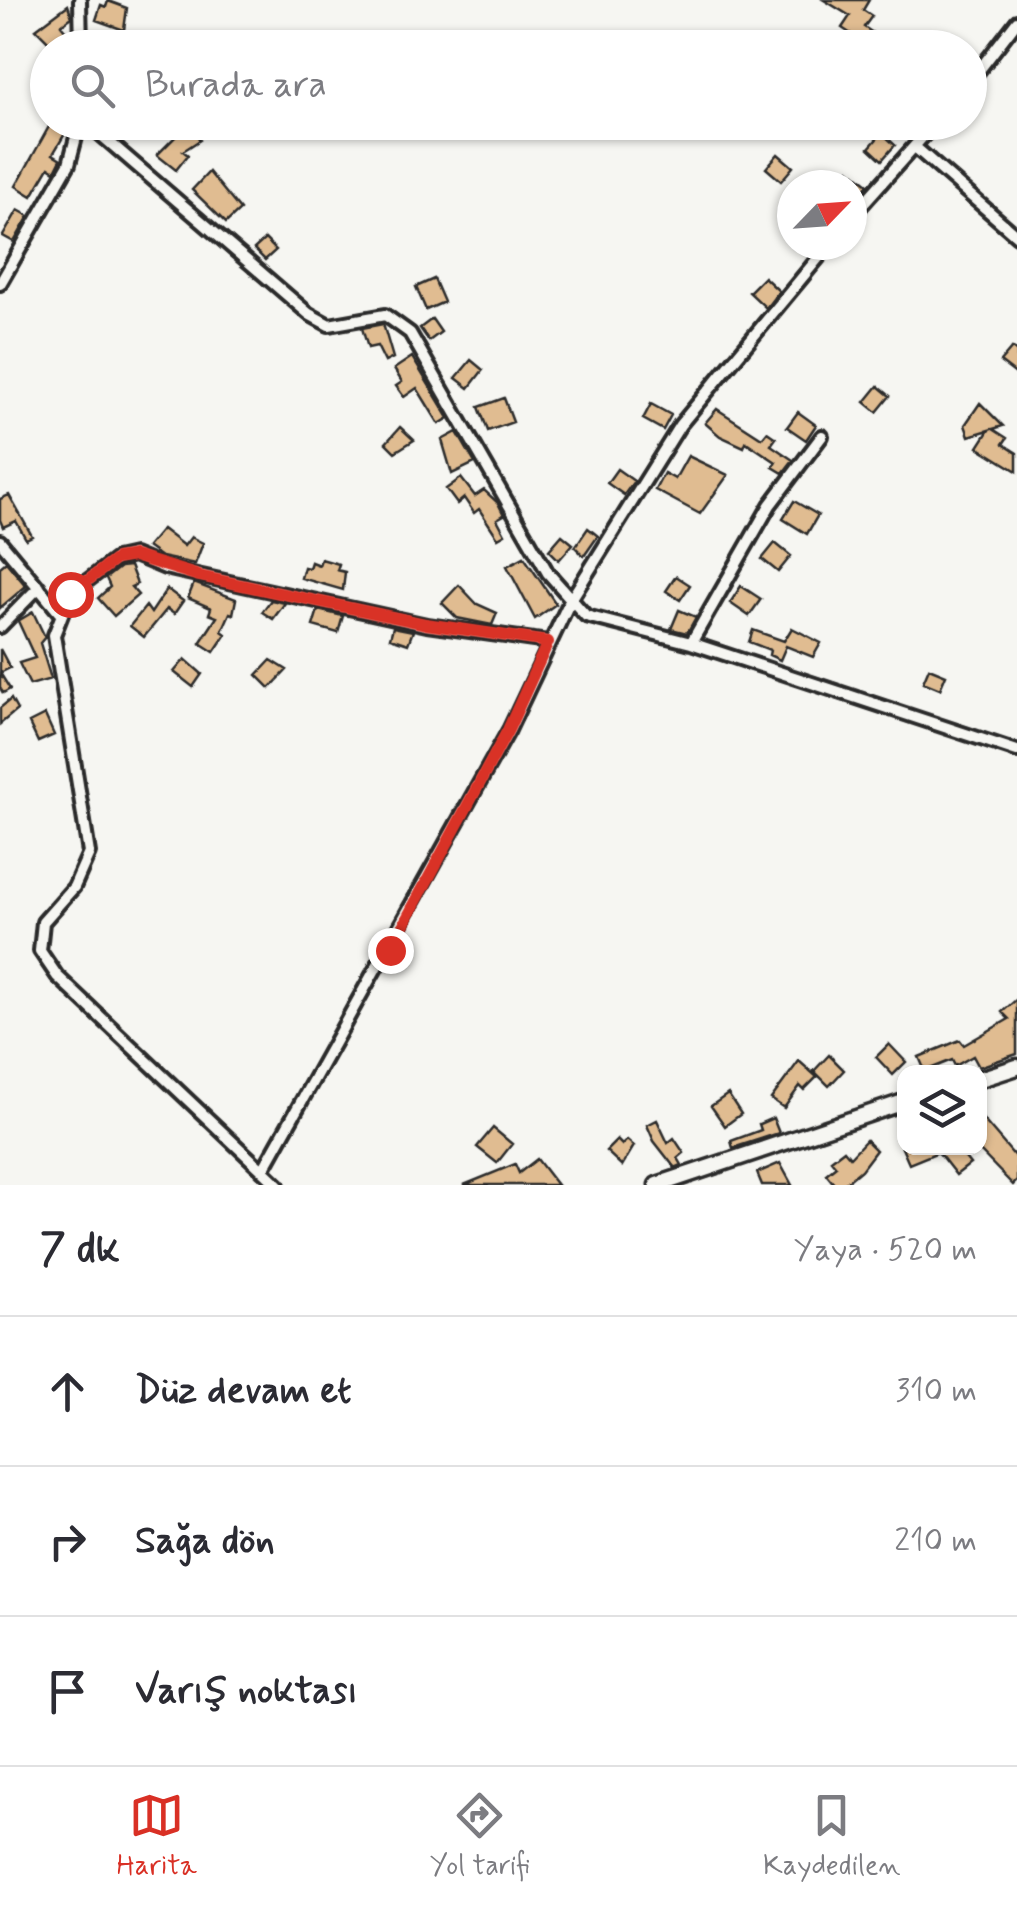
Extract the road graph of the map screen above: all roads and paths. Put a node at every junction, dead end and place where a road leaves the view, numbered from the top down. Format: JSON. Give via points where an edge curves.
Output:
{"nodes":[{"id":1,"x":80,"y":0,"type":"edge"},
{"id":2,"x":1017,"y":21,"type":"edge"},
{"id":3,"x":81,"y":30,"type":"edge"},
{"id":4,"x":987,"y":60,"type":"edge"},
{"id":5,"x":77,"y":140,"type":"edge"},
{"id":6,"x":104,"y":140,"type":"edge"},
{"id":7,"x":922,"y":140,"type":"edge"},
{"id":8,"x":916,"y":148,"type":"junction"},
{"id":9,"x":867,"y":200,"type":"edge"},
{"id":10,"x":1017,"y":236,"type":"edge"},
{"id":11,"x":817,"y":260,"type":"edge"},
{"id":12,"x":0,"y":284,"type":"edge"},
{"id":13,"x":822,"y":436,"type":"dead end"},
{"id":14,"x":0,"y":541,"type":"edge"},
{"id":15,"x":39,"y":587,"type":"junction"},
{"id":16,"x":570,"y":601,"type":"junction"},
{"id":17,"x":59,"y":612,"type":"junction"},
{"id":18,"x":0,"y":627,"type":"edge"},
{"id":19,"x":548,"y":642,"type":"junction"},
{"id":20,"x":691,"y":642,"type":"junction"},
{"id":21,"x":1017,"y":751,"type":"edge"},
{"id":22,"x":1017,"y":1067,"type":"edge"},
{"id":23,"x":987,"y":1076,"type":"edge"},
{"id":24,"x":897,"y":1104,"type":"edge"},
{"id":25,"x":263,"y":1170,"type":"junction"},
{"id":26,"x":278,"y":1185,"type":"edge"},
{"id":27,"x":656,"y":1185,"type":"edge"}],
"edges":[{"from":1,"to":3,"type":"street"},
{"from":2,"to":4,"type":"street"},
{"from":5,"to":12,"type":"street"},
{"from":6,"to":16,"type":"street","via":[[309,314],[329,325],[385,316],[410,333]]},
{"from":7,"to":8,"type":"street"},
{"from":8,"to":9,"type":"street"},
{"from":8,"to":10,"type":"street"},
{"from":11,"to":16,"type":"street","via":[[680,425]]},
{"from":13,"to":20,"type":"street","via":[[770,505]]},
{"from":14,"to":15,"type":"street"},
{"from":15,"to":17,"type":"street"},
{"from":15,"to":18,"type":"street"},
{"from":16,"to":19,"type":"street"},
{"from":16,"to":20,"type":"street","via":[[586,616]]},
{"from":17,"to":19,"type":"street","via":[[70,594],[116,559],[134,556],[426,624]]},
{"from":17,"to":25,"type":"street","via":[[54,636],[89,853],[74,887],[43,922],[40,952],[57,976]]},
{"from":19,"to":25,"type":"street","via":[[390,950]]},
{"from":20,"to":21,"type":"street"},
{"from":22,"to":23,"type":"main road"},
{"from":24,"to":27,"type":"main road"},
{"from":25,"to":26,"type":"street"}]}
